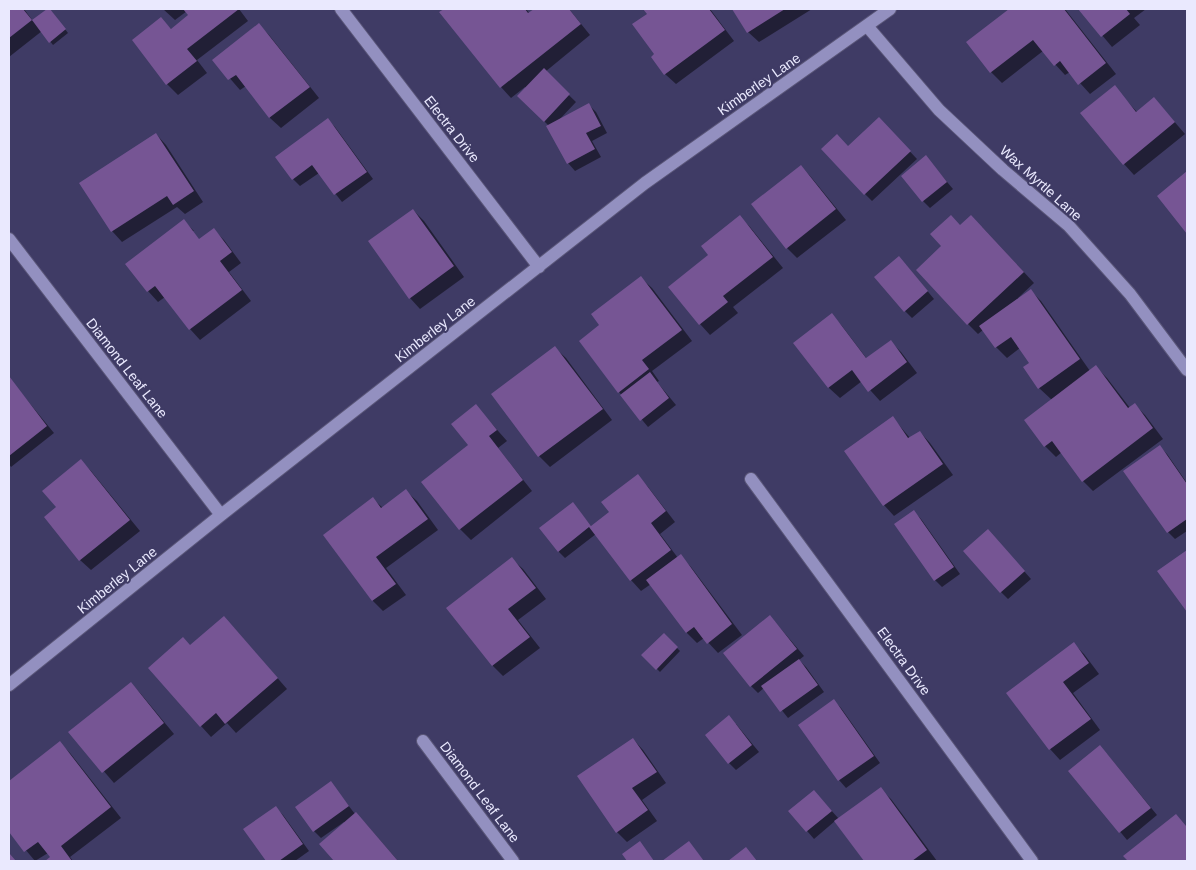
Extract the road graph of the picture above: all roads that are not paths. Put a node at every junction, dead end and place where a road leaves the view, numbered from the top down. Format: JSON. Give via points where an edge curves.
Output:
{"nodes":[{"id":1,"x":341,"y":9,"type":"edge"},
{"id":2,"x":890,"y":9,"type":"edge"},
{"id":3,"x":867,"y":26,"type":"junction"},
{"id":4,"x":9,"y":239,"type":"edge"},
{"id":5,"x":539,"y":267,"type":"junction"},
{"id":6,"x":1187,"y":370,"type":"edge"},
{"id":7,"x":751,"y":479,"type":"dead end"},
{"id":8,"x":222,"y":515,"type":"junction"},
{"id":9,"x":9,"y":685,"type":"edge"},
{"id":10,"x":423,"y":741,"type":"dead end"},
{"id":11,"x":513,"y":861,"type":"edge"},
{"id":12,"x":1032,"y":861,"type":"edge"}],
"edges":[{"from":1,"to":5,"type":"street","name":"Electra Drive"},
{"from":2,"to":3,"type":"street","name":"Kimberley Lane"},
{"from":3,"to":5,"type":"street","name":"Kimberley Lane","via":[[645,183]]},
{"from":3,"to":6,"type":"street","name":"Wax Myrtle Lane","via":[[939,110],[1069,226],[1130,294]]},
{"from":4,"to":8,"type":"street","name":"Diamond Leaf Lane"},
{"from":5,"to":8,"type":"street","name":"Kimberley Lane"},
{"from":7,"to":12,"type":"street","name":"Electra Drive"},
{"from":8,"to":9,"type":"street","name":"Kimberley Lane"},
{"from":10,"to":11,"type":"street","name":"Diamond Leaf Lane"}]}
